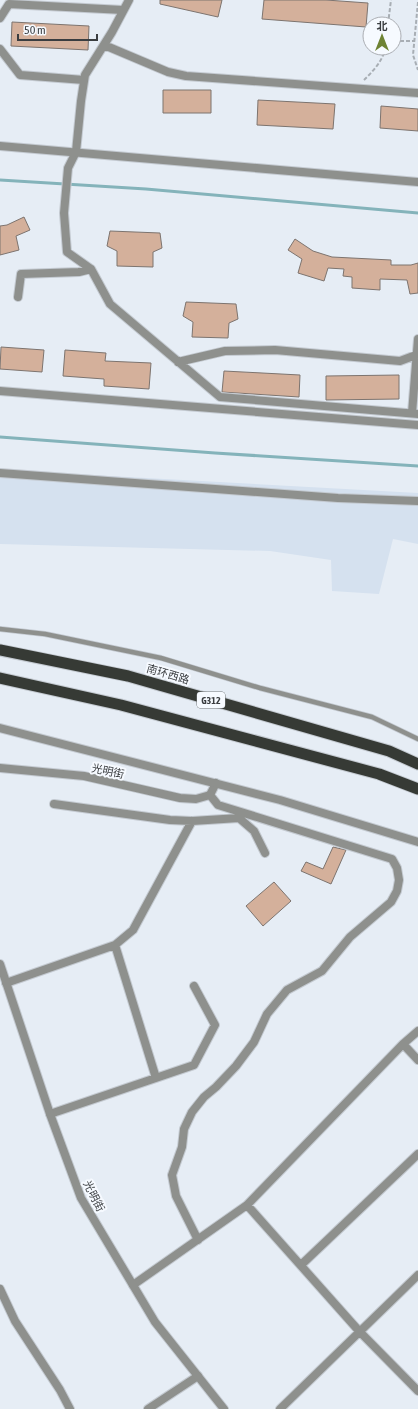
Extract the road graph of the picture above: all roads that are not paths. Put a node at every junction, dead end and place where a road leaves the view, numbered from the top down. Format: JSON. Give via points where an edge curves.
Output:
{"nodes":[{"id":1,"x":129,"y":0,"type":"edge"},
{"id":2,"x":123,"y":10,"type":"junction"},
{"id":3,"x":0,"y":18,"type":"edge"},
{"id":4,"x":104,"y":45,"type":"junction"},
{"id":5,"x":0,"y":49,"type":"edge"},
{"id":6,"x":84,"y":80,"type":"junction"},
{"id":7,"x":418,"y":93,"type":"edge"},
{"id":8,"x":0,"y":146,"type":"edge"},
{"id":9,"x":76,"y":152,"type":"junction"},
{"id":10,"x":418,"y":182,"type":"edge"},
{"id":11,"x":91,"y":269,"type":"junction"},
{"id":12,"x":18,"y":297,"type":"dead end"},
{"id":13,"x":418,"y":339,"type":"edge"},
{"id":14,"x":416,"y":355,"type":"junction"},
{"id":15,"x":178,"y":362,"type":"junction"},
{"id":16,"x":0,"y":391,"type":"edge"},
{"id":17,"x":415,"y":413,"type":"edge"},
{"id":18,"x":418,"y":425,"type":"edge"},
{"id":19,"x":0,"y":473,"type":"edge"},
{"id":20,"x":418,"y":501,"type":"edge"},
{"id":21,"x":0,"y":629,"type":"edge"},
{"id":22,"x":0,"y":650,"type":"edge"},
{"id":23,"x":0,"y":678,"type":"edge"},
{"id":24,"x":0,"y":728,"type":"edge"},
{"id":25,"x":418,"y":739,"type":"edge"},
{"id":26,"x":418,"y":764,"type":"edge"},
{"id":27,"x":0,"y":768,"type":"edge"},
{"id":28,"x":216,"y":783,"type":"junction"},
{"id":29,"x":418,"y":789,"type":"edge"},
{"id":30,"x":210,"y":795,"type":"junction"},
{"id":31,"x":54,"y":804,"type":"dead end"},
{"id":32,"x":240,"y":815,"type":"junction"},
{"id":33,"x":192,"y":822,"type":"junction"},
{"id":34,"x":418,"y":842,"type":"edge"},
{"id":35,"x":265,"y":853,"type":"dead end"},
{"id":36,"x":115,"y":945,"type":"junction"},
{"id":37,"x":0,"y":964,"type":"edge"},
{"id":38,"x":6,"y":983,"type":"junction"},
{"id":39,"x":194,"y":986,"type":"dead end"},
{"id":40,"x":418,"y":1030,"type":"edge"},
{"id":41,"x":403,"y":1044,"type":"junction"},
{"id":42,"x":418,"y":1060,"type":"edge"},
{"id":43,"x":156,"y":1078,"type":"junction"},
{"id":44,"x":50,"y":1114,"type":"junction"},
{"id":45,"x":418,"y":1154,"type":"edge"},
{"id":46,"x":247,"y":1205,"type":"junction"},
{"id":47,"x":198,"y":1240,"type":"junction"},
{"id":48,"x":300,"y":1265,"type":"junction"},
{"id":49,"x":418,"y":1275,"type":"edge"},
{"id":50,"x":133,"y":1285,"type":"junction"},
{"id":51,"x":0,"y":1289,"type":"edge"},
{"id":52,"x":359,"y":1331,"type":"junction"},
{"id":53,"x":198,"y":1376,"type":"junction"},
{"id":54,"x":418,"y":1391,"type":"edge"},
{"id":55,"x":70,"y":1409,"type":"edge"},
{"id":56,"x":148,"y":1409,"type":"edge"},
{"id":57,"x":224,"y":1409,"type":"edge"},
{"id":58,"x":280,"y":1409,"type":"edge"}],
"edges":[{"from":1,"to":2,"type":"street"},
{"from":2,"to":3,"type":"street","via":[[9,4]]},
{"from":2,"to":4,"type":"street"},
{"from":4,"to":6,"type":"street"},
{"from":4,"to":7,"type":"street","via":[[168,72],[186,76]]},
{"from":5,"to":6,"type":"street","via":[[20,75]]},
{"from":6,"to":9,"type":"street"},
{"from":8,"to":9,"type":"street"},
{"from":9,"to":10,"type":"street"},
{"from":9,"to":11,"type":"street","via":[[68,168],[64,213],[67,252]]},
{"from":11,"to":12,"type":"street","via":[[79,272],[21,274]]},
{"from":11,"to":15,"type":"street","via":[[110,304]]},
{"from":13,"to":14,"type":"street"},
{"from":14,"to":15,"type":"street","via":[[400,361],[274,350],[225,351]]},
{"from":14,"to":17,"type":"street"},
{"from":15,"to":17,"type":"street","via":[[220,398]]},
{"from":16,"to":18,"type":"street"},
{"from":19,"to":20,"type":"street","via":[[338,498]]},
{"from":21,"to":25,"type":"lane","via":[[45,634],[161,658],[260,688],[372,717]]},
{"from":22,"to":26,"type":"highway","name":"南环西路","number":"G312","via":[[128,676],[389,751]]},
{"from":23,"to":29,"type":"highway","number":"G312","via":[[129,707],[379,774]]},
{"from":24,"to":28,"type":"street"},
{"from":27,"to":30,"type":"street","name":"光明街","via":[[84,776],[180,798],[196,799]]},
{"from":28,"to":30,"type":"street"},
{"from":28,"to":34,"type":"street"},
{"from":30,"to":32,"type":"street","via":[[218,805]]},
{"from":31,"to":33,"type":"street"},
{"from":32,"to":33,"type":"street"},
{"from":32,"to":35,"type":"street","via":[[254,831]]},
{"from":32,"to":47,"type":"street","via":[[392,859],[397,868],[399,886],[391,902],[350,937],[322,971],[287,990],[267,1014],[254,1042],[236,1066],[192,1112],[184,1129],[182,1147],[172,1175],[176,1196]]},
{"from":33,"to":36,"type":"street","via":[[133,930]]},
{"from":36,"to":38,"type":"street"},
{"from":36,"to":43,"type":"street"},
{"from":37,"to":38,"type":"street","name":"光明街"},
{"from":38,"to":44,"type":"street","name":"光明街"},
{"from":39,"to":43,"type":"street","via":[[215,1025],[194,1065]]},
{"from":40,"to":41,"type":"street"},
{"from":41,"to":42,"type":"street"},
{"from":41,"to":46,"type":"street"},
{"from":43,"to":44,"type":"street"},
{"from":44,"to":50,"type":"street","name":"光明街","via":[[81,1198]]},
{"from":45,"to":48,"type":"street"},
{"from":46,"to":47,"type":"street"},
{"from":46,"to":48,"type":"street"},
{"from":47,"to":50,"type":"street"},
{"from":48,"to":52,"type":"street"},
{"from":49,"to":52,"type":"street"},
{"from":50,"to":53,"type":"street","name":"光明街","via":[[155,1322]]},
{"from":51,"to":55,"type":"street","via":[[15,1321]]},
{"from":52,"to":54,"type":"street"},
{"from":52,"to":58,"type":"street"},
{"from":53,"to":56,"type":"street"},
{"from":53,"to":57,"type":"street","name":"光明街"}]}
